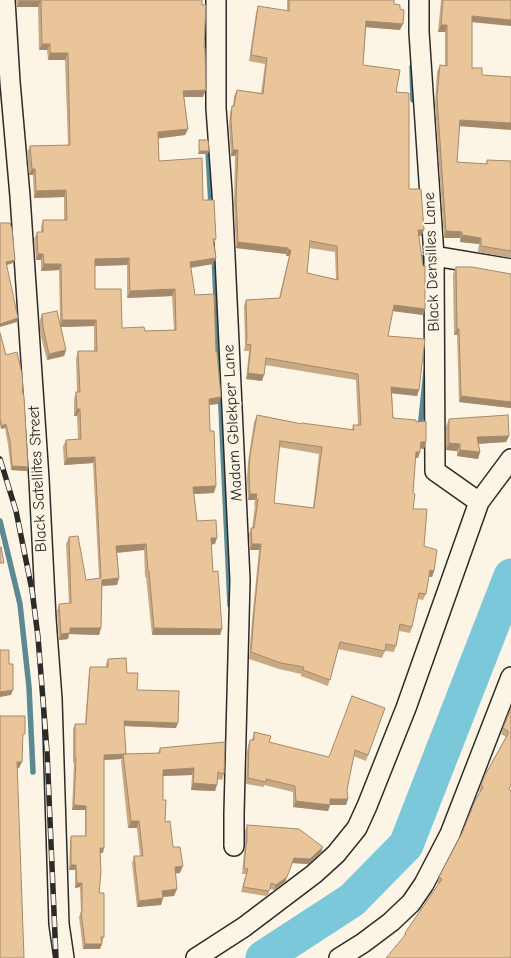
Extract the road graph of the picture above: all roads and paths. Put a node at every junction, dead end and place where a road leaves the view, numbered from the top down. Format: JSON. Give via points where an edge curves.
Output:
{"nodes":[{"id":1,"x":5,"y":0,"type":"edge"},
{"id":2,"x":216,"y":0,"type":"edge"},
{"id":3,"x":419,"y":0,"type":"edge"},
{"id":4,"x":434,"y":256,"type":"junction"},
{"id":5,"x":511,"y":269,"type":"edge"},
{"id":6,"x":511,"y":458,"type":"edge"},
{"id":7,"x":478,"y":502,"type":"junction"},
{"id":8,"x":511,"y":677,"type":"edge"},
{"id":9,"x":234,"y":846,"type":"dead end"},
{"id":10,"x":64,"y":958,"type":"edge"},
{"id":11,"x":196,"y":958,"type":"edge"},
{"id":12,"x":340,"y":958,"type":"edge"}],
"edges":[{"from":1,"to":10,"type":"street","name":"Black Satellites Street","via":[[39,479],[52,699],[59,924]]},
{"from":2,"to":9,"type":"street","name":"Madam Gblekper Lane","via":[[216,108],[240,580]]},
{"from":3,"to":4,"type":"street","name":"Black Densilles Lane"},
{"from":4,"to":5,"type":"street"},
{"from":4,"to":7,"type":"street","name":"Black Densilles Lane","via":[[435,471]]},
{"from":6,"to":7,"type":"street"},
{"from":7,"to":11,"type":"street","via":[[406,708],[357,828],[314,874],[244,927]]},
{"from":8,"to":12,"type":"street","via":[[450,834],[424,884],[391,922]]}]}
